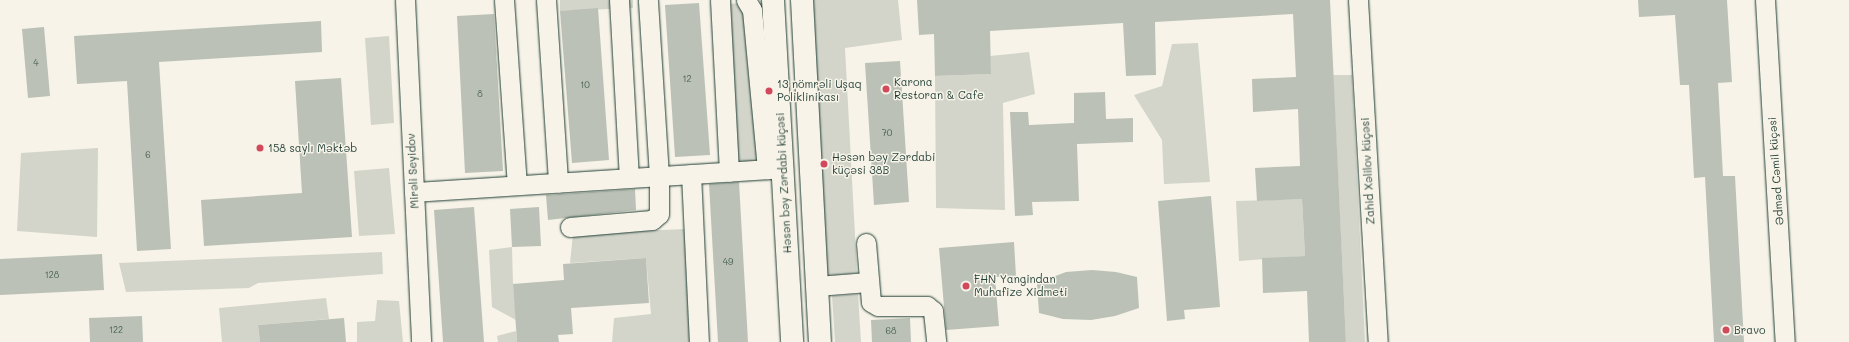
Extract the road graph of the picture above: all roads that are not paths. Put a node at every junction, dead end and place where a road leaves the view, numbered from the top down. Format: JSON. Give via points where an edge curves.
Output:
{"nodes":[{"id":1,"x":405,"y":0,"type":"edge"},
{"id":2,"x":504,"y":0,"type":"edge"},
{"id":3,"x":546,"y":0,"type":"edge"},
{"id":4,"x":620,"y":0,"type":"edge"},
{"id":5,"x":648,"y":0,"type":"edge"},
{"id":6,"x":720,"y":0,"type":"edge"},
{"id":7,"x":746,"y":0,"type":"edge"},
{"id":8,"x":773,"y":0,"type":"edge"},
{"id":9,"x":802,"y":0,"type":"edge"},
{"id":10,"x":1358,"y":0,"type":"edge"},
{"id":11,"x":1765,"y":0,"type":"edge"},
{"id":12,"x":775,"y":169,"type":"junction"},
{"id":13,"x":729,"y":172,"type":"junction"},
{"id":14,"x":691,"y":174,"type":"junction"},
{"id":15,"x":659,"y":176,"type":"junction"},
{"id":16,"x":629,"y":178,"type":"junction"},
{"id":17,"x":558,"y":183,"type":"junction"},
{"id":18,"x":517,"y":185,"type":"junction"},
{"id":19,"x":414,"y":192,"type":"junction"},
{"id":20,"x":570,"y":228,"type":"dead end"},
{"id":21,"x":866,"y":243,"type":"dead end"},
{"id":22,"x":868,"y":282,"type":"junction"},
{"id":23,"x":817,"y":286,"type":"junction"},
{"id":24,"x":421,"y":342,"type":"edge"},
{"id":25,"x":699,"y":342,"type":"edge"},
{"id":26,"x":792,"y":342,"type":"edge"},
{"id":27,"x":820,"y":342,"type":"edge"},
{"id":28,"x":936,"y":342,"type":"edge"},
{"id":29,"x":1378,"y":342,"type":"edge"},
{"id":30,"x":1785,"y":342,"type":"edge"}],
"edges":[{"from":1,"to":19,"type":"street","name":"Mirəli Seyidov"},
{"from":2,"to":18,"type":"street"},
{"from":3,"to":17,"type":"street"},
{"from":4,"to":16,"type":"street"},
{"from":5,"to":15,"type":"street"},
{"from":6,"to":13,"type":"street"},
{"from":7,"to":12,"type":"street","via":[[752,10]]},
{"from":8,"to":12,"type":"main road","name":"Həsən bəy Zərdabi küçəsi"},
{"from":9,"to":23,"type":"main road"},
{"from":10,"to":29,"type":"street","name":"Zahid Xəlilov küçəsi"},
{"from":11,"to":30,"type":"street","name":"Ədməd Cəmil küçəsi"},
{"from":12,"to":13,"type":"street"},
{"from":12,"to":26,"type":"main road","name":"Həsən bəy Zərdabi küçəsi"},
{"from":13,"to":14,"type":"street"},
{"from":14,"to":15,"type":"street"},
{"from":14,"to":25,"type":"street"},
{"from":15,"to":16,"type":"street"},
{"from":15,"to":20,"type":"street","via":[[659,214],[652,220]]},
{"from":16,"to":17,"type":"street"},
{"from":17,"to":18,"type":"street"},
{"from":18,"to":19,"type":"street"},
{"from":19,"to":24,"type":"street","name":"Mirəli Seyidov"},
{"from":21,"to":22,"type":"street"},
{"from":22,"to":23,"type":"street"},
{"from":22,"to":28,"type":"street","via":[[871,302],[878,306],[910,304],[927,306],[933,311]]},
{"from":23,"to":27,"type":"main road"}]}
